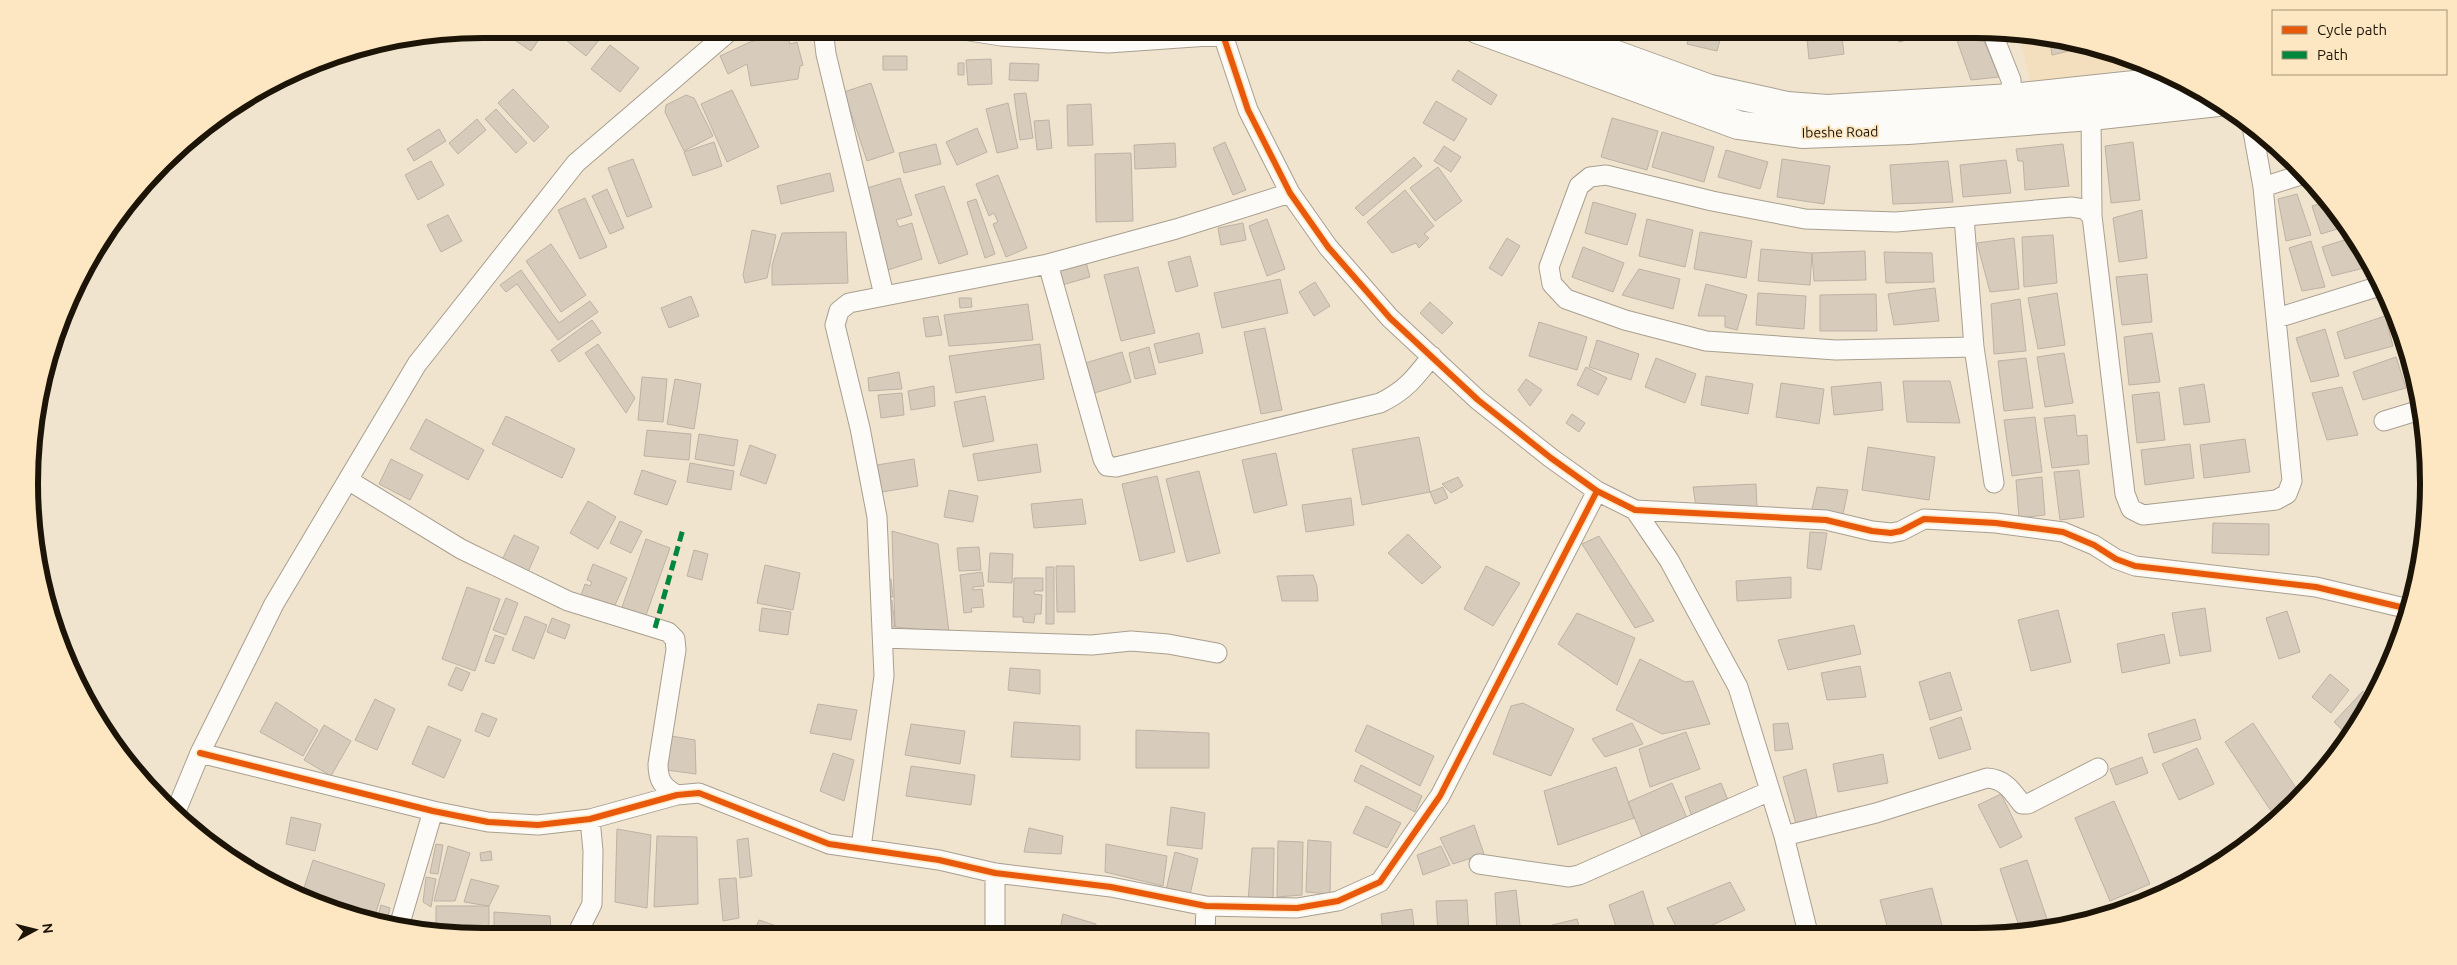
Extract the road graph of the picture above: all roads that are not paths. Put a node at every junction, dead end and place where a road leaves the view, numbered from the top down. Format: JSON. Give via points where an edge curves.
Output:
{"nodes":[{"id":1,"x":722,"y":38,"type":"edge"},
{"id":2,"x":824,"y":38,"type":"edge"},
{"id":3,"x":1037,"y":38,"type":"edge"},
{"id":4,"x":1157,"y":38,"type":"edge"},
{"id":5,"x":1231,"y":38,"type":"edge"},
{"id":6,"x":1501,"y":38,"type":"edge"},
{"id":7,"x":1570,"y":38,"type":"edge"},
{"id":8,"x":1994,"y":38,"type":"edge"},
{"id":9,"x":2168,"y":81,"type":"edge"},
{"id":10,"x":2012,"y":98,"type":"junction"},
{"id":11,"x":2207,"y":103,"type":"edge"},
{"id":12,"x":2091,"y":116,"type":"junction"},
{"id":13,"x":2254,"y":136,"type":"edge"},
{"id":14,"x":2297,"y":176,"type":"edge"},
{"id":15,"x":2263,"y":187,"type":"junction"},
{"id":16,"x":1290,"y":193,"type":"junction"},
{"id":17,"x":2092,"y":216,"type":"junction"},
{"id":18,"x":1964,"y":217,"type":"junction"},
{"id":19,"x":1048,"y":264,"type":"junction"},
{"id":20,"x":2375,"y":288,"type":"edge"},
{"id":21,"x":884,"y":295,"type":"junction"},
{"id":22,"x":2276,"y":318,"type":"junction"},
{"id":23,"x":1974,"y":347,"type":"junction"},
{"id":24,"x":1432,"y":356,"type":"junction"},
{"id":25,"x":2414,"y":412,"type":"edge"},
{"id":26,"x":2384,"y":421,"type":"dead end"},
{"id":27,"x":348,"y":480,"type":"junction"},
{"id":28,"x":1994,"y":483,"type":"dead end"},
{"id":29,"x":1597,"y":491,"type":"junction"},
{"id":30,"x":1635,"y":510,"type":"junction"},
{"id":31,"x":2401,"y":607,"type":"edge"},
{"id":32,"x":883,"y":638,"type":"junction"},
{"id":33,"x":1216,"y":653,"type":"dead end"},
{"id":34,"x":200,"y":753,"type":"junction"},
{"id":35,"x":2098,"y":768,"type":"dead end"},
{"id":36,"x":1770,"y":791,"type":"junction"},
{"id":37,"x":677,"y":795,"type":"junction"},
{"id":38,"x":178,"y":806,"type":"edge"},
{"id":39,"x":432,"y":811,"type":"junction"},
{"id":40,"x":590,"y":819,"type":"junction"},
{"id":41,"x":1784,"y":836,"type":"junction"},
{"id":42,"x":861,"y":848,"type":"junction"},
{"id":43,"x":1479,"y":864,"type":"dead end"},
{"id":44,"x":995,"y":873,"type":"junction"},
{"id":45,"x":1206,"y":906,"type":"junction"},
{"id":46,"x":401,"y":920,"type":"edge"},
{"id":47,"x":580,"y":928,"type":"edge"},
{"id":48,"x":996,"y":928,"type":"edge"},
{"id":49,"x":1205,"y":928,"type":"edge"},
{"id":50,"x":1807,"y":928,"type":"edge"}],
"edges":[{"from":1,"to":27,"type":"street","via":[[576,163],[417,364]]},
{"from":2,"to":21,"type":"street"},
{"from":3,"to":4,"type":"street","via":[[1108,42]]},
{"from":5,"to":16,"type":"street","via":[[1248,110]]},
{"from":6,"to":12,"type":"main road","name":"Ibeshe Road","via":[[1738,125],[1802,134],[1908,130]]},
{"from":7,"to":10,"type":"main road","name":"Ibeshe Road","via":[[1710,89],[1787,106],[1828,109]]},
{"from":8,"to":10,"type":"street","via":[[2010,80]]},
{"from":9,"to":10,"type":"main road","name":"Ibeshe Road"},
{"from":11,"to":12,"type":"main road","name":"Ibeshe Road"},
{"from":12,"to":17,"type":"street"},
{"from":13,"to":15,"type":"street"},
{"from":14,"to":15,"type":"street"},
{"from":15,"to":22,"type":"street"},
{"from":16,"to":19,"type":"street"},
{"from":16,"to":24,"type":"street","via":[[1328,247],[1390,318]]},
{"from":17,"to":18,"type":"street","via":[[2084,209],[2071,207]]},
{"from":17,"to":22,"type":"street","via":[[2125,494],[2131,508],[2143,515],[2276,500],[2287,494],[2292,481]]},
{"from":18,"to":23,"type":"street"},
{"from":18,"to":23,"type":"street","via":[[1896,222],[1805,219],[1712,201],[1606,175],[1590,177],[1579,186],[1549,267],[1552,284],[1566,299],[1625,320],[1706,341],[1836,350]]},
{"from":19,"to":21,"type":"street"},
{"from":19,"to":24,"type":"street","via":[[1107,466],[1116,467],[1380,403],[1398,394],[1414,380]]},
{"from":20,"to":22,"type":"street"},
{"from":21,"to":32,"type":"street","via":[[843,306],[835,325],[878,517]]},
{"from":23,"to":28,"type":"street"},
{"from":24,"to":29,"type":"street","via":[[1478,400]]},
{"from":25,"to":26,"type":"street"},
{"from":27,"to":34,"type":"street","via":[[274,604]]},
{"from":27,"to":37,"type":"street","via":[[461,549],[568,601],[668,632],[675,638],[658,777],[664,787]]},
{"from":29,"to":30,"type":"street"},
{"from":29,"to":45,"type":"street","via":[[1440,796],[1380,882],[1338,901],[1297,908]]},
{"from":30,"to":31,"type":"street","via":[[1826,520],[1891,533],[1924,519],[1996,523],[2063,532],[2094,545],[2116,560],[2135,566],[2316,587]]},
{"from":30,"to":36,"type":"street","via":[[1669,560],[1738,687]]},
{"from":32,"to":33,"type":"street","via":[[1092,645],[1131,641]]},
{"from":32,"to":42,"type":"street","via":[[884,676]]},
{"from":34,"to":38,"type":"street"},
{"from":34,"to":39,"type":"street"},
{"from":35,"to":41,"type":"street","via":[[2028,804],[2022,804],[1998,778],[1987,778],[1876,813]]},
{"from":36,"to":41,"type":"street"},
{"from":36,"to":43,"type":"street","via":[[1579,875],[1569,877]]},
{"from":37,"to":40,"type":"street"},
{"from":37,"to":42,"type":"street","via":[[699,794],[829,844]]},
{"from":39,"to":40,"type":"street","via":[[488,822],[538,825]]},
{"from":39,"to":46,"type":"street"},
{"from":40,"to":47,"type":"street","via":[[594,851],[592,904]]},
{"from":41,"to":50,"type":"street"},
{"from":42,"to":44,"type":"street"},
{"from":44,"to":45,"type":"street","via":[[1111,887]]},
{"from":44,"to":48,"type":"street"},
{"from":45,"to":49,"type":"street"}]}
